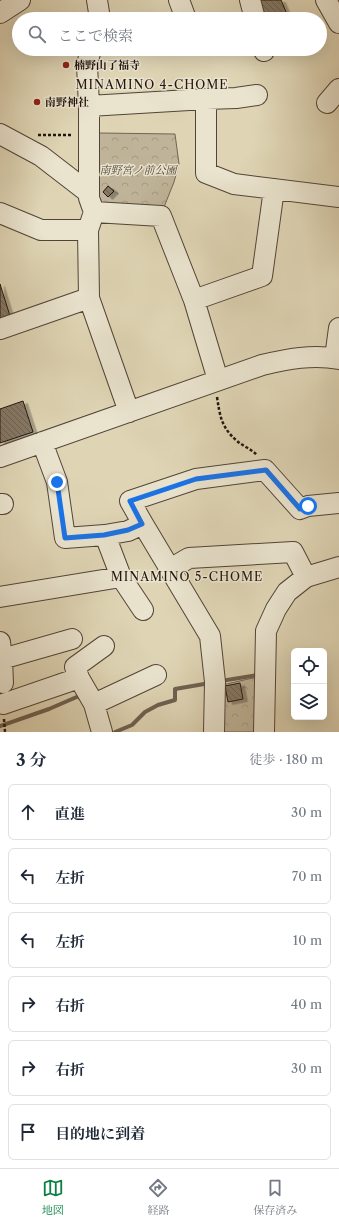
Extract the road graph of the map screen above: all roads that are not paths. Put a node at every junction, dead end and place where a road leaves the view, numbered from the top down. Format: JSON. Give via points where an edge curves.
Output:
{"nodes":[{"id":1,"x":20,"y":0,"type":"edge"},
{"id":2,"x":97,"y":0,"type":"edge"},
{"id":3,"x":179,"y":0,"type":"edge"},
{"id":4,"x":250,"y":0,"type":"edge"},
{"id":5,"x":326,"y":0,"type":"edge"},
{"id":6,"x":99,"y":12,"type":"edge"},
{"id":7,"x":183,"y":12,"type":"edge"},
{"id":8,"x":253,"y":12,"type":"edge"},
{"id":9,"x":0,"y":13,"type":"edge"},
{"id":10,"x":339,"y":23,"type":"edge"},
{"id":11,"x":89,"y":56,"type":"edge"},
{"id":12,"x":257,"y":95,"type":"dead end"},
{"id":13,"x":206,"y":99,"type":"junction"},
{"id":14,"x":89,"y":106,"type":"junction"},
{"id":15,"x":0,"y":134,"type":"edge"},
{"id":16,"x":274,"y":189,"type":"junction"},
{"id":17,"x":89,"y":193,"type":"junction"},
{"id":18,"x":339,"y":197,"type":"edge"},
{"id":19,"x":0,"y":213,"type":"edge"},
{"id":20,"x":91,"y":221,"type":"junction"},
{"id":21,"x":90,"y":298,"type":"junction"},
{"id":22,"x":194,"y":300,"type":"junction"},
{"id":23,"x":339,"y":328,"type":"edge"},
{"id":24,"x":0,"y":329,"type":"edge"},
{"id":25,"x":337,"y":358,"type":"edge"},
{"id":26,"x":217,"y":380,"type":"junction"},
{"id":27,"x":129,"y":412,"type":"junction"},
{"id":28,"x":42,"y":442,"type":"junction"},
{"id":29,"x":0,"y":457,"type":"edge"},
{"id":30,"x":339,"y":503,"type":"edge"},
{"id":31,"x":142,"y":524,"type":"junction"},
{"id":32,"x":104,"y":535,"type":"junction"},
{"id":33,"x":170,"y":569,"type":"junction"},
{"id":34,"x":338,"y":573,"type":"edge"},
{"id":35,"x":121,"y":577,"type":"junction"},
{"id":36,"x":306,"y":577,"type":"junction"},
{"id":37,"x":0,"y":597,"type":"edge"},
{"id":38,"x":143,"y":610,"type":"dead end"},
{"id":39,"x":72,"y":638,"type":"dead end"},
{"id":40,"x":104,"y":646,"type":"dead end"},
{"id":41,"x":1,"y":651,"type":"edge"},
{"id":42,"x":156,"y":675,"type":"dead end"},
{"id":43,"x":78,"y":678,"type":"junction"},
{"id":44,"x":3,"y":683,"type":"dead end"},
{"id":45,"x":94,"y":704,"type":"junction"},
{"id":46,"x":4,"y":711,"type":"road end"},
{"id":47,"x":102,"y":732,"type":"edge"},
{"id":48,"x":214,"y":732,"type":"edge"},
{"id":49,"x":264,"y":732,"type":"edge"}],
"edges":[{"from":1,"to":9,"type":"street"},
{"from":2,"to":6,"type":"street"},
{"from":3,"to":7,"type":"street"},
{"from":4,"to":8,"type":"street"},
{"from":5,"to":10,"type":"street"},
{"from":11,"to":14,"type":"street","via":[[87,65]]},
{"from":12,"to":13,"type":"street"},
{"from":13,"to":14,"type":"street"},
{"from":13,"to":16,"type":"street","via":[[206,173],[234,184]]},
{"from":14,"to":17,"type":"street"},
{"from":15,"to":17,"type":"street","via":[[42,156]]},
{"from":16,"to":18,"type":"street"},
{"from":16,"to":22,"type":"street","via":[[262,276]]},
{"from":17,"to":20,"type":"street"},
{"from":19,"to":20,"type":"street","via":[[42,230]]},
{"from":20,"to":21,"type":"street"},
{"from":20,"to":22,"type":"street","via":[[161,216]]},
{"from":21,"to":24,"type":"street"},
{"from":21,"to":27,"type":"street"},
{"from":22,"to":26,"type":"street"},
{"from":23,"to":25,"type":"street"},
{"from":25,"to":26,"type":"street","via":[[285,359]]},
{"from":26,"to":27,"type":"street"},
{"from":27,"to":28,"type":"street"},
{"from":28,"to":29,"type":"street"},
{"from":28,"to":32,"type":"street","via":[[57,482],[65,538]]},
{"from":30,"to":31,"type":"street","via":[[300,509],[266,470],[196,479],[130,501]]},
{"from":31,"to":32,"type":"street"},
{"from":31,"to":33,"type":"street"},
{"from":32,"to":35,"type":"street"},
{"from":33,"to":36,"type":"street","via":[[189,558],[293,552]]},
{"from":33,"to":48,"type":"street","via":[[210,636],[215,682]]},
{"from":34,"to":36,"type":"street"},
{"from":35,"to":37,"type":"street"},
{"from":35,"to":38,"type":"street"},
{"from":36,"to":49,"type":"street","via":[[287,592],[266,631]]},
{"from":39,"to":41,"type":"street"},
{"from":40,"to":43,"type":"street","via":[[75,667]]},
{"from":41,"to":44,"type":"street"},
{"from":42,"to":45,"type":"street"},
{"from":43,"to":45,"type":"street"},
{"from":43,"to":46,"type":"street"},
{"from":45,"to":47,"type":"street"}]}
